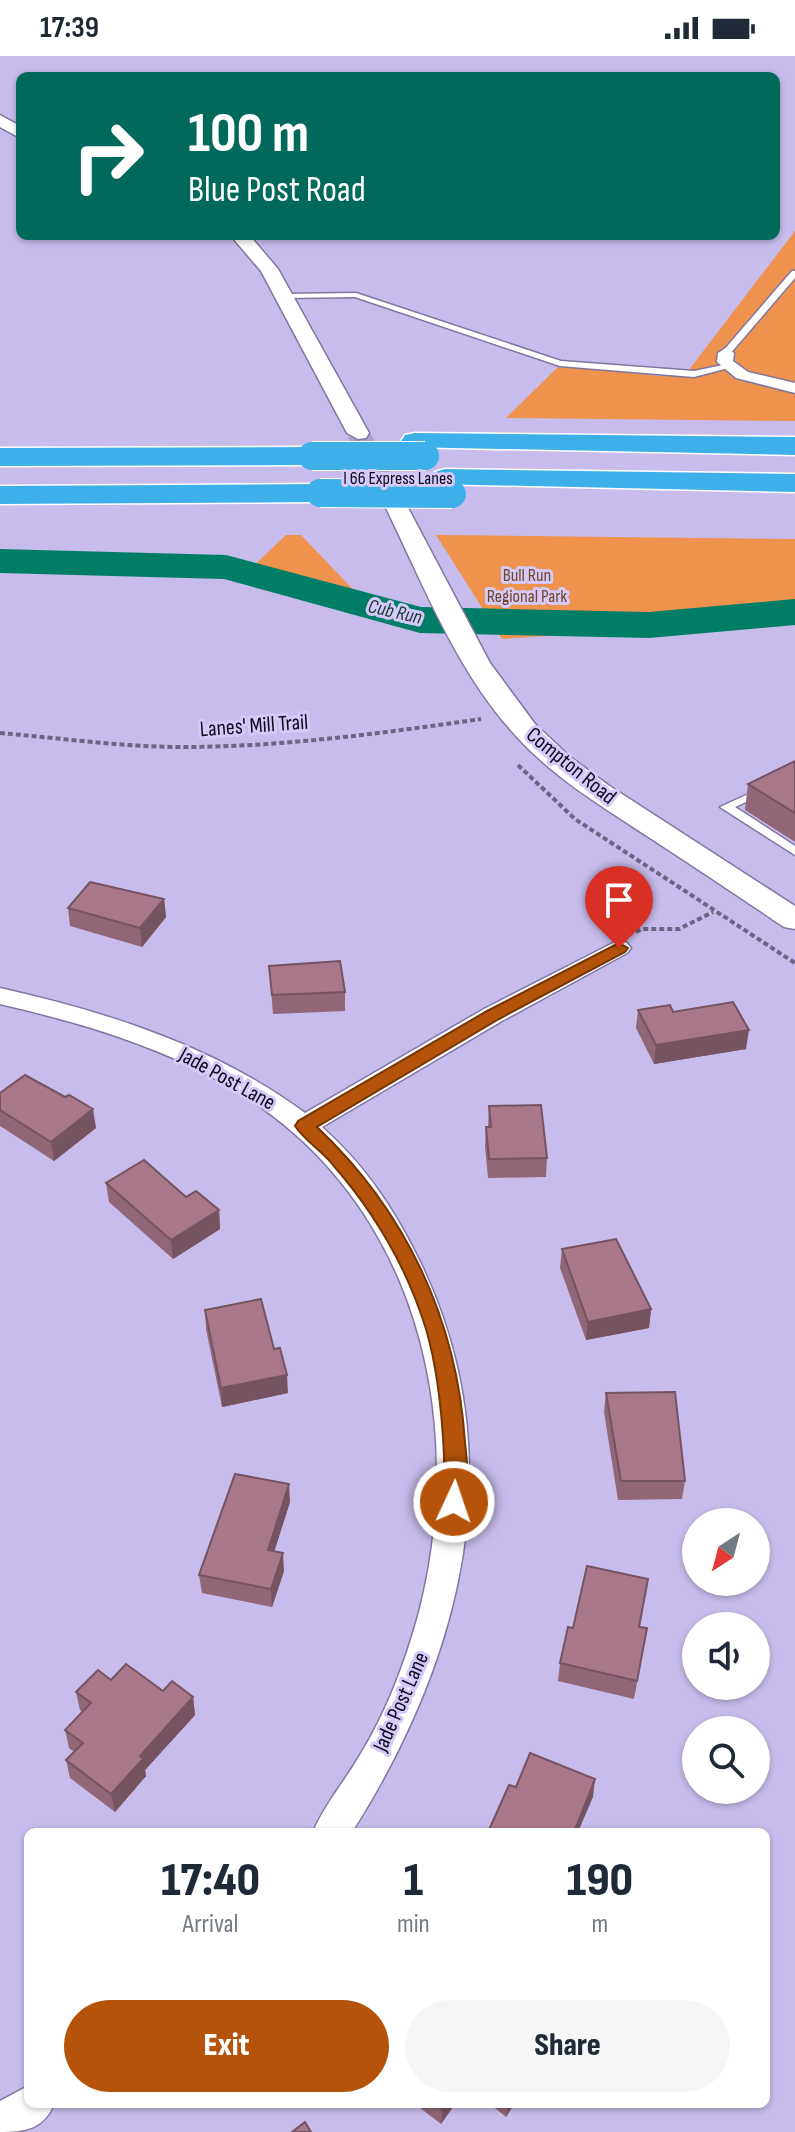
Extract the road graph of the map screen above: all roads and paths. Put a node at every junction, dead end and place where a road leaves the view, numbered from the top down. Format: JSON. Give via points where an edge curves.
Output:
{"nodes":[{"id":1,"x":244,"y":240,"type":"edge"},
{"id":2,"x":795,"y":273,"type":"edge"},
{"id":3,"x":285,"y":296,"type":"junction"},
{"id":4,"x":727,"y":360,"type":"junction"},
{"id":5,"x":795,"y":388,"type":"edge"},
{"id":6,"x":358,"y":433,"type":"tunnel mouth"},
{"id":7,"x":0,"y":443,"type":"edge"},
{"id":8,"x":795,"y":446,"type":"edge"},
{"id":9,"x":420,"y":449,"type":"junction"},
{"id":10,"x":0,"y":457,"type":"edge"},
{"id":11,"x":795,"y":460,"type":"edge"},
{"id":12,"x":313,"y":467,"type":"junction"},
{"id":13,"x":0,"y":480,"type":"edge"},
{"id":14,"x":795,"y":483,"type":"edge"},
{"id":15,"x":449,"y":486,"type":"junction"},
{"id":16,"x":0,"y":495,"type":"edge"},
{"id":17,"x":795,"y":498,"type":"edge"},
{"id":18,"x":395,"y":504,"type":"tunnel mouth"},
{"id":19,"x":509,"y":711,"type":"junction"},
{"id":20,"x":477,"y":720,"type":"junction"},
{"id":21,"x":487,"y":730,"type":"dead end"},
{"id":22,"x":0,"y":733,"type":"edge"},
{"id":23,"x":515,"y":762,"type":"dead end"},
{"id":24,"x":795,"y":776,"type":"edge"},
{"id":25,"x":795,"y":851,"type":"edge"},
{"id":26,"x":714,"y":911,"type":"junction"},
{"id":27,"x":795,"y":920,"type":"edge"},
{"id":28,"x":619,"y":948,"type":"joint"},
{"id":29,"x":795,"y":963,"type":"edge"},
{"id":30,"x":0,"y":996,"type":"edge"},
{"id":31,"x":304,"y":1126,"type":"junction"},
{"id":32,"x":333,"y":1828,"type":"edge"},
{"id":33,"x":27,"y":2108,"type":"edge"},
{"id":34,"x":0,"y":2124,"type":"edge"}],
"edges":[{"from":1,"to":3,"type":"street"},
{"from":2,"to":4,"type":"lane"},
{"from":3,"to":4,"type":"lane","via":[[356,295],[560,363],[694,374]]},
{"from":3,"to":6,"type":"street"},
{"from":4,"to":5,"type":"street","via":[[742,375]]},
{"from":7,"to":12,"type":"highway"},
{"from":8,"to":9,"type":"highway"},
{"from":9,"to":11,"type":"highway","name":"I 66 Express Lanes"},
{"from":9,"to":12,"type":"highway","name":"I 66 Express Lanes","bridge":true},
{"from":10,"to":12,"type":"highway","name":"I 66 Express Lanes"},
{"from":12,"to":13,"type":"highway","name":"I 66 Express Lanes"},
{"from":12,"to":15,"type":"highway","bridge":true},
{"from":12,"to":16,"type":"highway"},
{"from":14,"to":15,"type":"highway","name":"I 66 Express Lanes"},
{"from":15,"to":17,"type":"highway"},
{"from":18,"to":19,"type":"street","name":"Compton Road","via":[[474,657]]},
{"from":19,"to":20,"type":"path","name":"Lanes' Mill Trail"},
{"from":19,"to":27,"type":"street","name":"Compton Road","via":[[558,762]]},
{"from":20,"to":21,"type":"path"},
{"from":20,"to":22,"type":"path","name":"Lanes' Mill Trail","via":[[378,734],[193,747]]},
{"from":23,"to":26,"type":"path","via":[[575,819]]},
{"from":24,"to":25,"type":"lane","via":[[726,807]]},
{"from":26,"to":28,"type":"path","via":[[679,929],[642,929],[613,944]]},
{"from":26,"to":29,"type":"path"},
{"from":28,"to":31,"type":"street"},
{"from":30,"to":31,"type":"street","name":"Jade Post Lane","via":[[138,1033],[266,1097]]},
{"from":31,"to":32,"type":"street","name":"Jade Post Lane","via":[[339,1159],[378,1209],[413,1268],[436,1329],[452,1402],[457,1474],[449,1558],[428,1640],[394,1725]]},
{"from":33,"to":34,"type":"street"}]}
